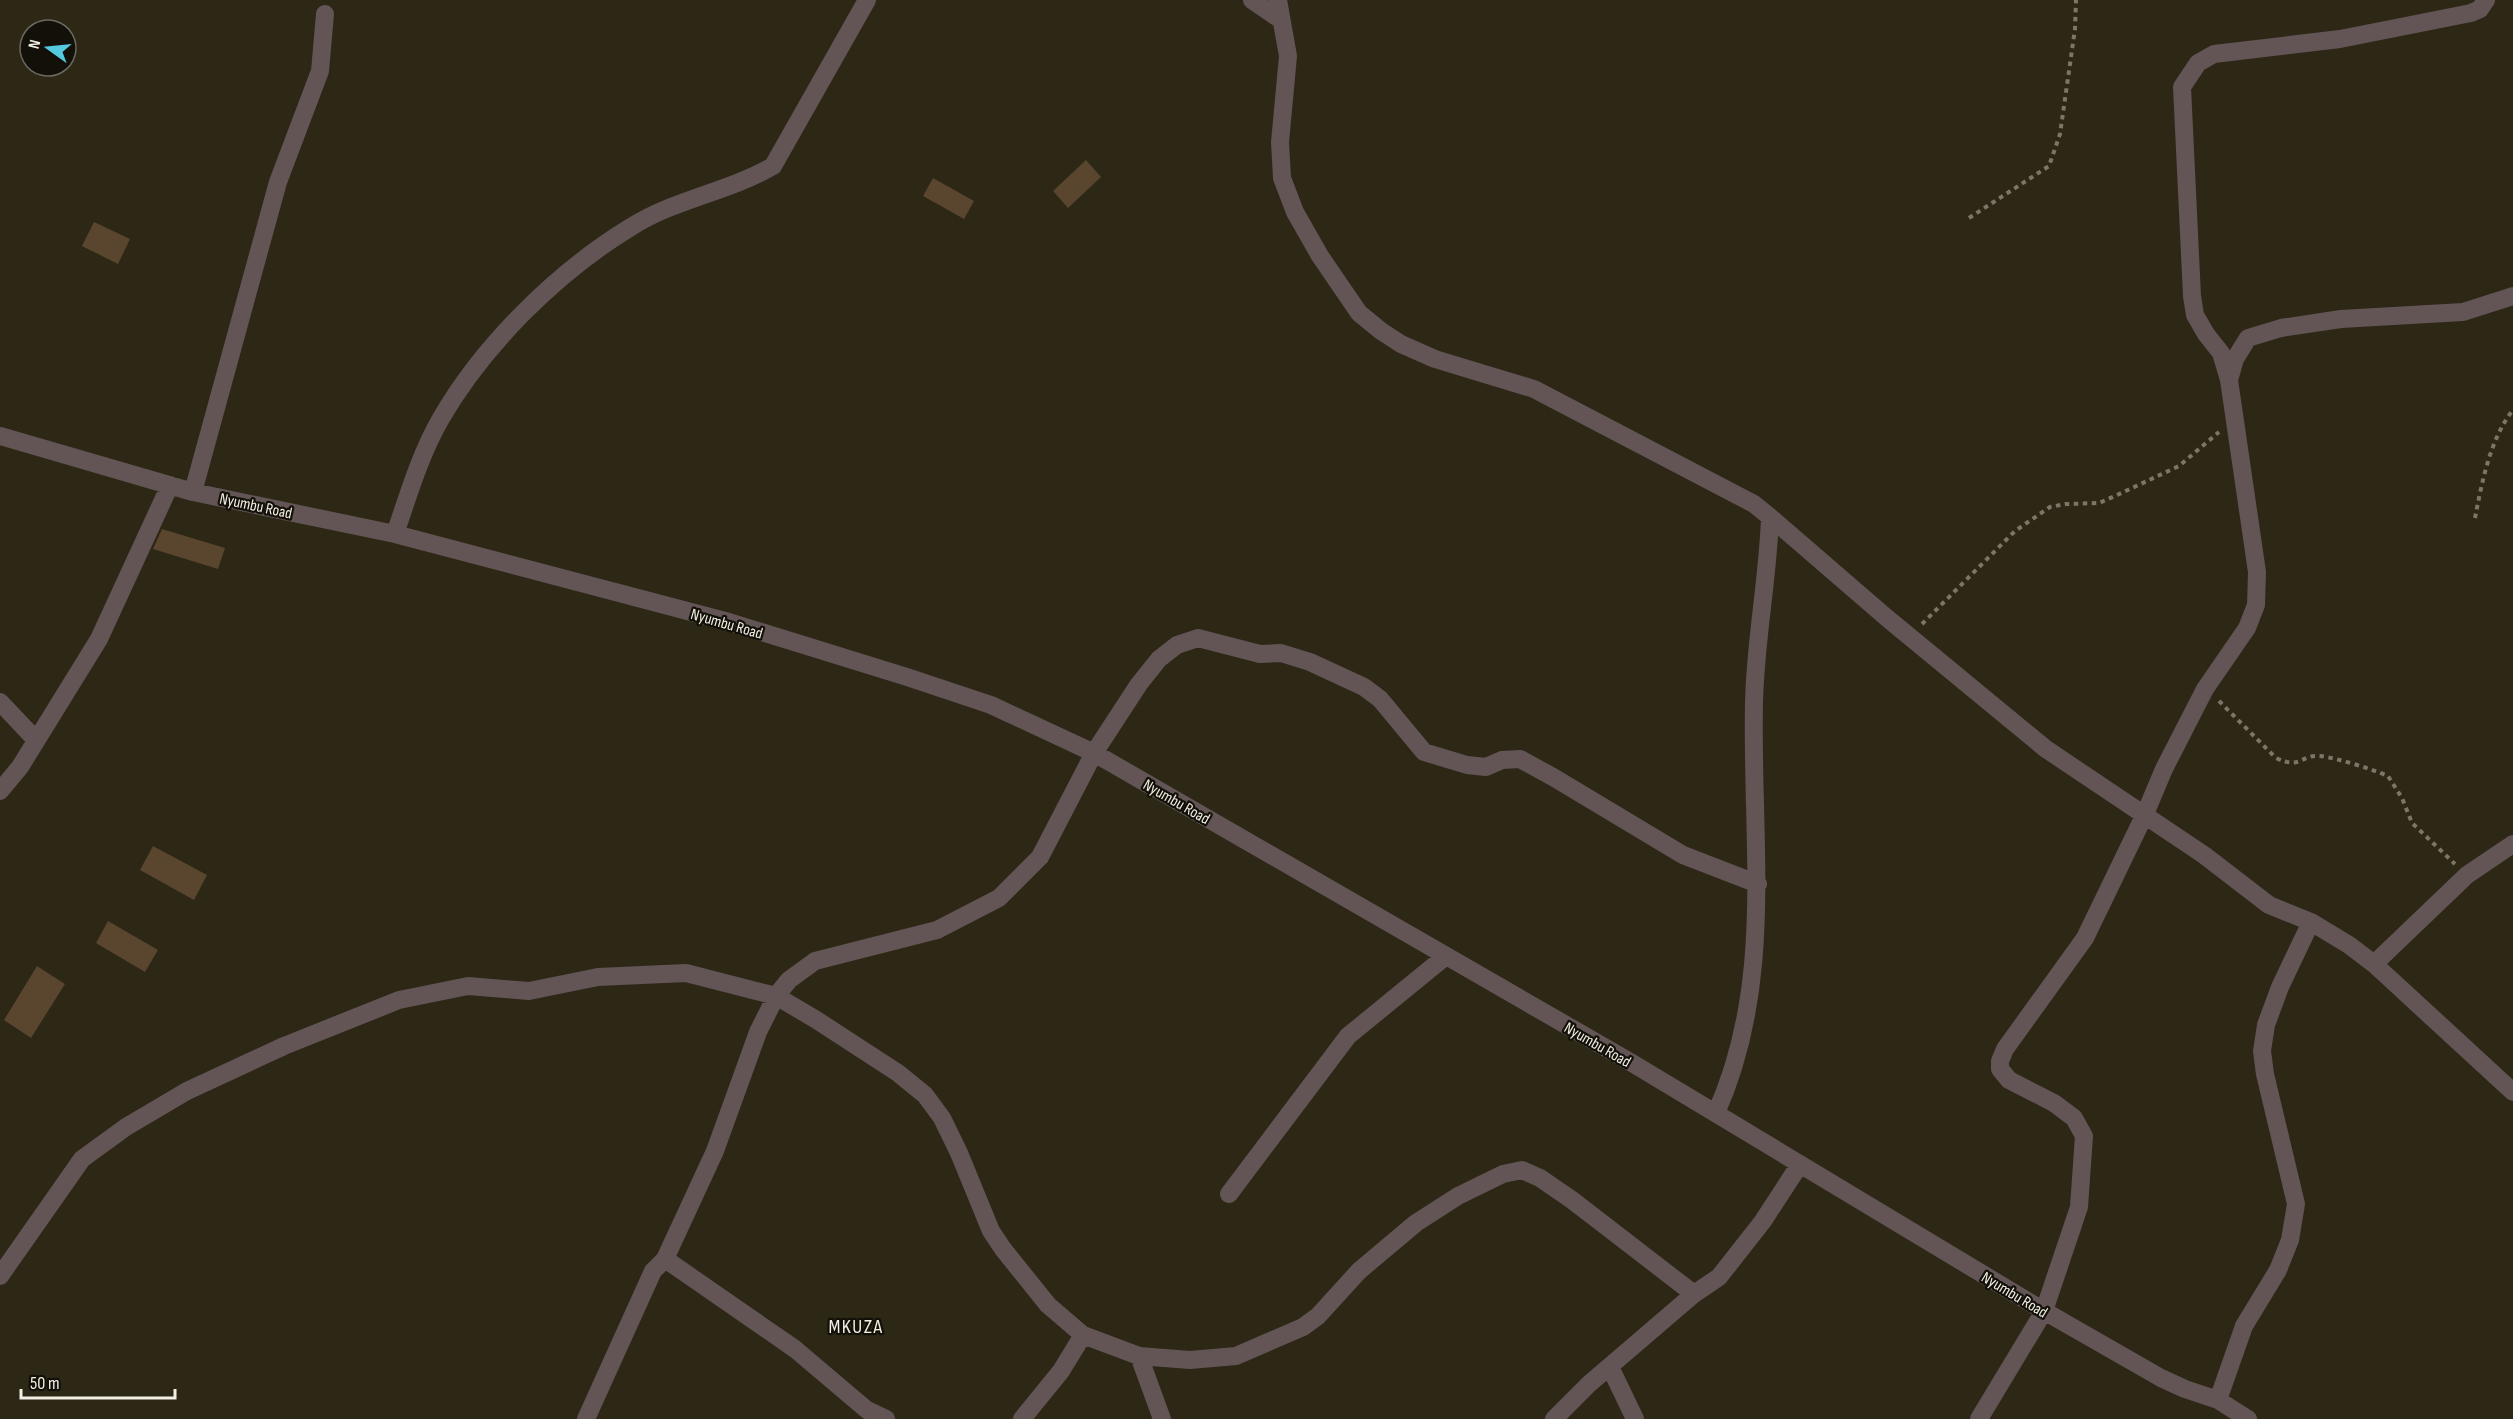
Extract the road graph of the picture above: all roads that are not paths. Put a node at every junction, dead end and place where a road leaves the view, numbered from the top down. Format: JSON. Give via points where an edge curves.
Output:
{"nodes":[{"id":1,"x":867,"y":0,"type":"edge"},
{"id":2,"x":1252,"y":0,"type":"edge"},
{"id":3,"x":1278,"y":0,"type":"edge"},
{"id":4,"x":2486,"y":0,"type":"edge"},
{"id":5,"x":325,"y":15,"type":"dead end"},
{"id":6,"x":1281,"y":20,"type":"junction"},
{"id":7,"x":2513,"y":296,"type":"edge"},
{"id":8,"x":2229,"y":380,"type":"junction"},
{"id":9,"x":0,"y":436,"type":"edge"},
{"id":10,"x":170,"y":485,"type":"junction"},
{"id":11,"x":193,"y":492,"type":"junction"},
{"id":12,"x":1770,"y":517,"type":"junction"},
{"id":13,"x":395,"y":534,"type":"junction"},
{"id":14,"x":0,"y":702,"type":"edge"},
{"id":15,"x":36,"y":740,"type":"junction"},
{"id":16,"x":1094,"y":753,"type":"junction"},
{"id":17,"x":0,"y":791,"type":"edge"},
{"id":18,"x":2145,"y":814,"type":"junction"},
{"id":19,"x":2513,"y":844,"type":"edge"},
{"id":20,"x":1758,"y":884,"type":"junction"},
{"id":21,"x":2311,"y":922,"type":"junction"},
{"id":22,"x":1446,"y":956,"type":"junction"},
{"id":23,"x":2374,"y":963,"type":"junction"},
{"id":24,"x":776,"y":996,"type":"junction"},
{"id":25,"x":2513,"y":1092,"type":"edge"},
{"id":26,"x":1716,"y":1113,"type":"junction"},
{"id":27,"x":1800,"y":1164,"type":"junction"},
{"id":28,"x":1229,"y":1194,"type":"dead end"},
{"id":29,"x":664,"y":1259,"type":"junction"},
{"id":30,"x":0,"y":1276,"type":"edge"},
{"id":31,"x":1694,"y":1294,"type":"junction"},
{"id":32,"x":2044,"y":1311,"type":"junction"},
{"id":33,"x":1083,"y":1335,"type":"junction"},
{"id":34,"x":1139,"y":1356,"type":"junction"},
{"id":35,"x":1610,"y":1366,"type":"junction"},
{"id":36,"x":2218,"y":1400,"type":"junction"},
{"id":37,"x":866,"y":1415,"type":"edge"},
{"id":38,"x":586,"y":1419,"type":"edge"},
{"id":39,"x":886,"y":1419,"type":"edge"},
{"id":40,"x":1022,"y":1419,"type":"edge"},
{"id":41,"x":1162,"y":1419,"type":"edge"},
{"id":42,"x":1554,"y":1419,"type":"edge"},
{"id":43,"x":1635,"y":1419,"type":"edge"},
{"id":44,"x":1979,"y":1419,"type":"edge"},
{"id":45,"x":2248,"y":1419,"type":"edge"}],
"edges":[{"from":1,"to":13,"type":"street","via":[[773,166],[631,226],[519,315],[488,351],[439,421]]},
{"from":2,"to":6,"type":"street"},
{"from":3,"to":6,"type":"street"},
{"from":4,"to":8,"type":"street","via":[[2471,13],[2340,39],[2214,54],[2198,63],[2182,87],[2192,296],[2196,315],[2221,353]]},
{"from":5,"to":11,"type":"street","via":[[320,70],[278,182]]},
{"from":6,"to":12,"type":"street","via":[[1288,56],[1280,142],[1282,178],[1295,212],[1320,256],[1359,313],[1381,332],[1435,359],[1534,389],[1754,504]]},
{"from":7,"to":8,"type":"street","via":[[2463,312],[2341,319],[2281,328],[2248,338],[2235,359]]},
{"from":8,"to":18,"type":"street","via":[[2256,572],[2256,605],[2247,628],[2205,689]]},
{"from":9,"to":10,"type":"street","name":"Nyumbu Road"},
{"from":10,"to":11,"type":"street","name":"Nyumbu Road"},
{"from":10,"to":15,"type":"street","via":[[99,639]]},
{"from":11,"to":13,"type":"street","name":"Nyumbu Road"},
{"from":12,"to":18,"type":"street","via":[[2046,749]]},
{"from":12,"to":20,"type":"street","via":[[1755,662]]},
{"from":13,"to":16,"type":"street","name":"Nyumbu Road","via":[[729,622],[907,677],[991,705]]},
{"from":14,"to":15,"type":"street"},
{"from":15,"to":17,"type":"street"},
{"from":16,"to":20,"type":"street","via":[[1159,659],[1177,645],[1198,638],[1260,654],[1281,653],[1364,687],[1380,699],[1424,752],[1486,767],[1502,760],[1520,759],[1683,855]]},
{"from":16,"to":22,"type":"street","name":"Nyumbu Road"},
{"from":16,"to":24,"type":"street","via":[[1040,856],[999,898],[938,930],[815,961],[789,980]]},
{"from":18,"to":21,"type":"street","via":[[2268,905]]},
{"from":18,"to":32,"type":"street","via":[[2085,938],[2000,1061],[2000,1069],[2009,1080],[2054,1103],[2074,1119],[2084,1136],[2079,1207]]},
{"from":19,"to":23,"type":"street","via":[[2467,875]]},
{"from":20,"to":26,"type":"street","via":[[1750,1004],[1731,1081]]},
{"from":21,"to":23,"type":"street"},
{"from":21,"to":36,"type":"street","via":[[2280,987],[2266,1025],[2262,1051],[2296,1204],[2290,1240],[2278,1270],[2244,1326]]},
{"from":22,"to":26,"type":"street","name":"Nyumbu Road"},
{"from":22,"to":28,"type":"street","via":[[1348,1036]]},
{"from":23,"to":25,"type":"street"},
{"from":24,"to":29,"type":"street","via":[[758,1032],[715,1151]]},
{"from":24,"to":30,"type":"street","via":[[686,972],[598,977],[529,991],[468,986],[399,1000],[284,1046],[187,1091],[126,1127],[82,1159]]},
{"from":24,"to":33,"type":"street","via":[[898,1073],[925,1095],[951,1135],[991,1231],[1048,1305]]},
{"from":26,"to":27,"type":"street","name":"Nyumbu Road"},
{"from":27,"to":31,"type":"street","via":[[1763,1221],[1719,1277]]},
{"from":27,"to":32,"type":"street","name":"Nyumbu Road"},
{"from":29,"to":37,"type":"street","via":[[795,1349]]},
{"from":29,"to":38,"type":"street","via":[[654,1271]]},
{"from":31,"to":34,"type":"street","via":[[1572,1200],[1522,1170],[1503,1174],[1458,1196],[1416,1223],[1359,1271],[1303,1327],[1236,1356],[1190,1360]]},
{"from":31,"to":35,"type":"street"},
{"from":32,"to":36,"type":"street","name":"Nyumbu Road","via":[[2161,1377]]},
{"from":32,"to":44,"type":"street"},
{"from":33,"to":34,"type":"street"},
{"from":33,"to":40,"type":"street","via":[[1061,1371]]},
{"from":34,"to":41,"type":"street"},
{"from":35,"to":42,"type":"street"},
{"from":35,"to":43,"type":"street"},
{"from":36,"to":45,"type":"street","name":"Nyumbu Road"},
{"from":37,"to":39,"type":"street"}]}
